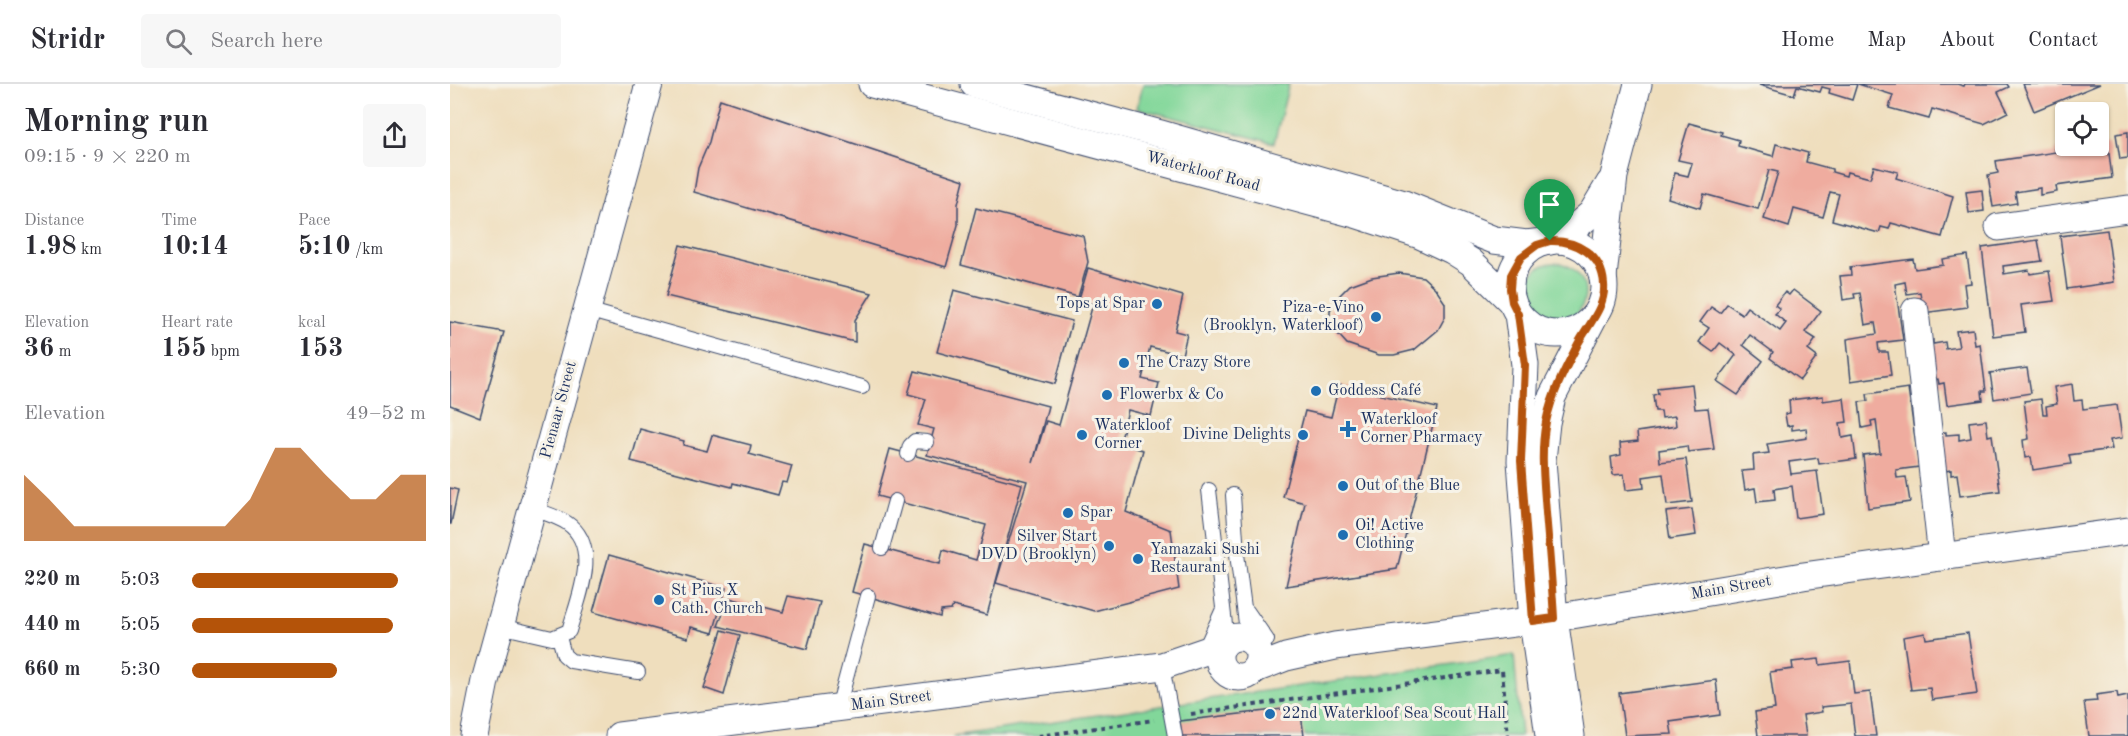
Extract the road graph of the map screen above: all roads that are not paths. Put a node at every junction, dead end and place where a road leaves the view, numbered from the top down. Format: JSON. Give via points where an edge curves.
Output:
{"nodes":[{"id":1,"x":649,"y":84,"type":"edge"},
{"id":2,"x":872,"y":84,"type":"edge"},
{"id":3,"x":974,"y":84,"type":"edge"},
{"id":4,"x":1638,"y":84,"type":"edge"},
{"id":5,"x":1014,"y":94,"type":"junction"},
{"id":6,"x":1009,"y":121,"type":"junction"},
{"id":7,"x":1614,"y":176,"type":"junction"},
{"id":8,"x":2128,"y":209,"type":"edge"},
{"id":9,"x":1999,"y":227,"type":"dead end"},
{"id":10,"x":1555,"y":241,"type":"junction"},
{"id":11,"x":1603,"y":277,"type":"junction"},
{"id":12,"x":1515,"y":308,"type":"junction"},
{"id":13,"x":587,"y":310,"type":"junction"},
{"id":14,"x":1915,"y":311,"type":"dead end"},
{"id":15,"x":1593,"y":318,"type":"junction"},
{"id":16,"x":862,"y":387,"type":"dead end"},
{"id":17,"x":927,"y":442,"type":"dead end"},
{"id":18,"x":908,"y":454,"type":"dead end"},
{"id":19,"x":1209,"y":490,"type":"dead end"},
{"id":20,"x":1233,"y":495,"type":"dead end"},
{"id":21,"x":895,"y":501,"type":"dead end"},
{"id":22,"x":532,"y":508,"type":"junction"},
{"id":23,"x":2128,"y":531,"type":"edge"},
{"id":24,"x":882,"y":548,"type":"dead end"},
{"id":25,"x":1942,"y":557,"type":"junction"},
{"id":26,"x":868,"y":596,"type":"dead end"},
{"id":27,"x":1224,"y":608,"type":"junction"},
{"id":28,"x":1544,"y":620,"type":"junction"},
{"id":29,"x":500,"y":626,"type":"junction"},
{"id":30,"x":559,"y":637,"type":"junction"},
{"id":31,"x":1237,"y":643,"type":"junction"},
{"id":32,"x":1335,"y":646,"type":"junction"},
{"id":33,"x":1162,"y":666,"type":"junction"},
{"id":34,"x":1255,"y":669,"type":"junction"},
{"id":35,"x":638,"y":672,"type":"dead end"},
{"id":36,"x":1227,"y":673,"type":"junction"},
{"id":37,"x":838,"y":708,"type":"junction"},
{"id":38,"x":474,"y":736,"type":"edge"},
{"id":39,"x":619,"y":736,"type":"edge"},
{"id":40,"x":1175,"y":736,"type":"edge"},
{"id":41,"x":1549,"y":736,"type":"edge"},
{"id":42,"x":1571,"y":736,"type":"edge"}],
"edges":[{"from":1,"to":13,"type":"street","name":"Pienaar Street"},
{"from":2,"to":6,"type":"street","name":"Waterkloof Road"},
{"from":3,"to":5,"type":"street","name":"Waterkloof Road"},
{"from":4,"to":7,"type":"street"},
{"from":5,"to":6,"type":"street"},
{"from":5,"to":10,"type":"street","name":"Waterkloof Road","via":[[1404,204],[1494,240],[1527,244]]},
{"from":6,"to":12,"type":"street","name":"Waterkloof Road","via":[[1420,235],[1471,262]]},
{"from":7,"to":10,"type":"street","via":[[1592,213]]},
{"from":7,"to":11,"type":"street"},
{"from":8,"to":9,"type":"street"},
{"from":10,"to":11,"type":"street","via":[[1578,245],[1588,252]]},
{"from":10,"to":12,"type":"street","via":[[1531,248],[1517,263],[1510,282]]},
{"from":11,"to":15,"type":"street","via":[[1603,296]]},
{"from":12,"to":15,"type":"street","via":[[1531,327],[1555,334],[1573,332]]},
{"from":12,"to":28,"type":"street","via":[[1525,365],[1521,461]]},
{"from":13,"to":16,"type":"lane"},
{"from":13,"to":22,"type":"street","name":"Pienaar Street"},
{"from":14,"to":25,"type":"street"},
{"from":15,"to":28,"type":"street","via":[[1552,397],[1546,423],[1542,460]]},
{"from":17,"to":18,"type":"lane","via":[[915,441]]},
{"from":19,"to":27,"type":"lane"},
{"from":20,"to":31,"type":"lane","via":[[1244,607]]},
{"from":21,"to":24,"type":"lane"},
{"from":22,"to":29,"type":"street","name":"Pienaar Street"},
{"from":22,"to":30,"type":"lane","via":[[566,522],[578,533],[586,552],[582,587],[569,631]]},
{"from":23,"to":25,"type":"street","name":"Main Street"},
{"from":25,"to":28,"type":"street","name":"Main Street"},
{"from":26,"to":37,"type":"lane"},
{"from":27,"to":31,"type":"lane"},
{"from":27,"to":31,"type":"lane"},
{"from":28,"to":32,"type":"street","name":"Main Street"},
{"from":28,"to":41,"type":"street"},
{"from":28,"to":42,"type":"street"},
{"from":29,"to":30,"type":"lane"},
{"from":29,"to":38,"type":"street","name":"Pienaar Street"},
{"from":30,"to":35,"type":"lane","via":[[564,655],[571,661]]},
{"from":31,"to":32,"type":"street","name":"Main Street"},
{"from":31,"to":33,"type":"street","name":"Main Street"},
{"from":31,"to":34,"type":"street","via":[[1259,654]]},
{"from":31,"to":36,"type":"street","via":[[1219,659]]},
{"from":32,"to":34,"type":"street","name":"Main Street"},
{"from":33,"to":36,"type":"street","name":"Main Street"},
{"from":33,"to":37,"type":"street","name":"Main Street"},
{"from":33,"to":40,"type":"lane"},
{"from":34,"to":36,"type":"street","via":[[1242,677]]},
{"from":37,"to":39,"type":"street","name":"Main Street"}]}
